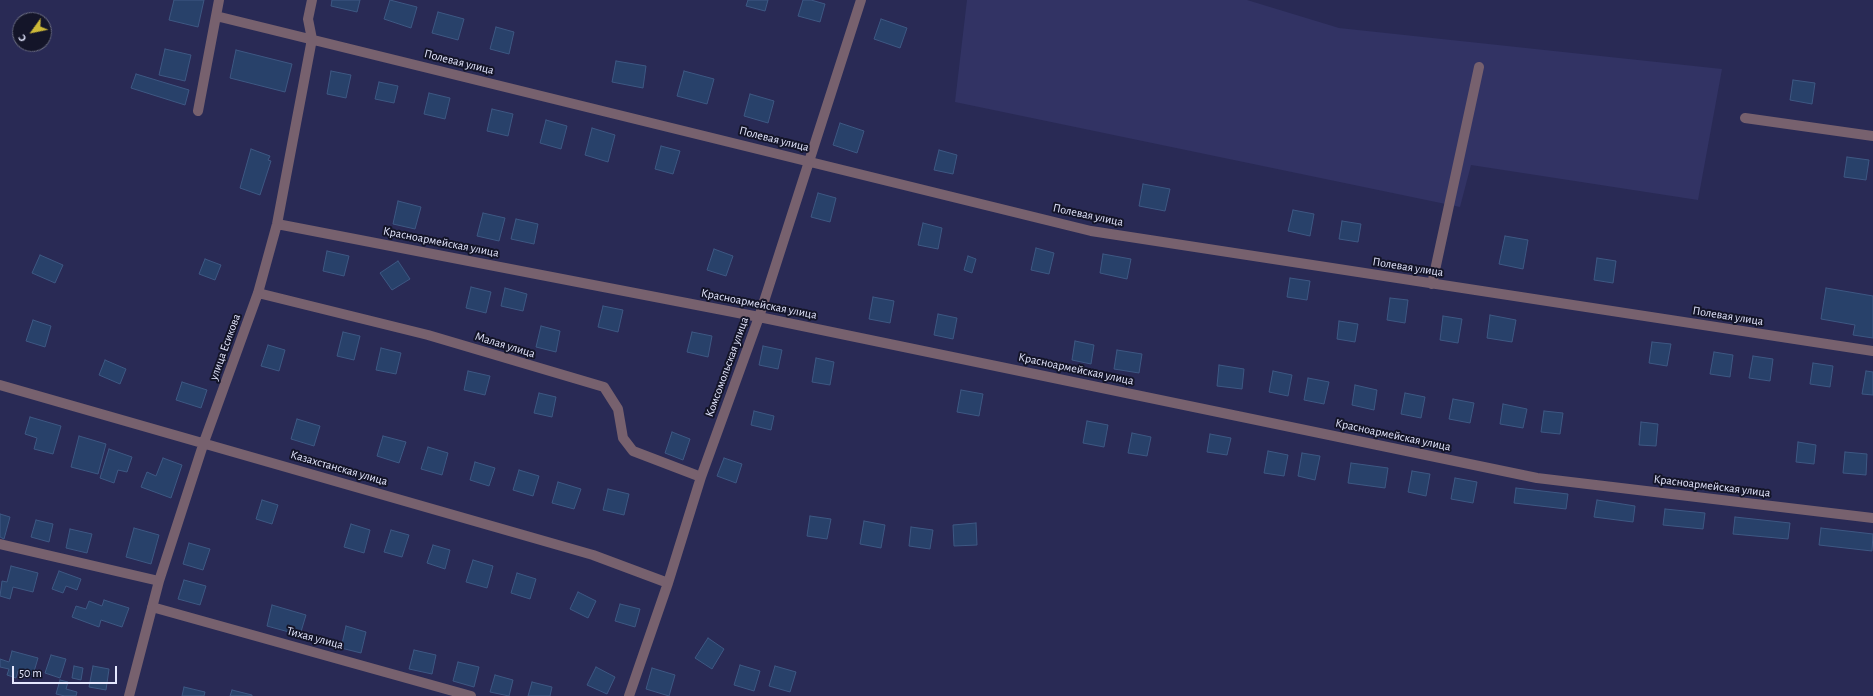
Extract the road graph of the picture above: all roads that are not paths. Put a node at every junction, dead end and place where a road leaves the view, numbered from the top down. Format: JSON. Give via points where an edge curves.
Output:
{"nodes":[{"id":1,"x":220,"y":0,"type":"edge"},
{"id":2,"x":312,"y":0,"type":"edge"},
{"id":3,"x":861,"y":0,"type":"edge"},
{"id":4,"x":216,"y":16,"type":"junction"},
{"id":5,"x":312,"y":38,"type":"junction"},
{"id":6,"x":1479,"y":67,"type":"dead end"},
{"id":7,"x":198,"y":111,"type":"dead end"},
{"id":8,"x":1745,"y":118,"type":"dead end"},
{"id":9,"x":1873,"y":136,"type":"edge"},
{"id":10,"x":809,"y":162,"type":"junction"},
{"id":11,"x":278,"y":224,"type":"junction"},
{"id":12,"x":1432,"y":284,"type":"junction"},
{"id":13,"x":258,"y":293,"type":"junction"},
{"id":14,"x":759,"y":316,"type":"junction"},
{"id":15,"x":1873,"y":352,"type":"edge"},
{"id":16,"x":0,"y":385,"type":"edge"},
{"id":17,"x":204,"y":442,"type":"junction"},
{"id":18,"x":701,"y":477,"type":"junction"},
{"id":19,"x":1873,"y":518,"type":"edge"},
{"id":20,"x":0,"y":544,"type":"edge"},
{"id":21,"x":159,"y":582,"type":"junction"},
{"id":22,"x":668,"y":583,"type":"junction"},
{"id":23,"x":152,"y":607,"type":"junction"},
{"id":24,"x":129,"y":696,"type":"edge"},
{"id":25,"x":471,"y":696,"type":"edge"},
{"id":26,"x":629,"y":696,"type":"edge"}],
"edges":[{"from":1,"to":4,"type":"street"},
{"from":2,"to":5,"type":"street","name":"улица Есикова","via":[[308,19]]},
{"from":3,"to":10,"type":"street","name":"Комсомольская улица"},
{"from":4,"to":5,"type":"street","name":"Полевая улица"},
{"from":4,"to":7,"type":"street"},
{"from":5,"to":10,"type":"street","name":"Полевая улица"},
{"from":5,"to":11,"type":"street","name":"улица Есикова"},
{"from":6,"to":12,"type":"street"},
{"from":8,"to":9,"type":"street"},
{"from":10,"to":12,"type":"street","name":"Полевая улица","via":[[1091,230]]},
{"from":10,"to":14,"type":"street","name":"Комсомольская улица"},
{"from":11,"to":13,"type":"street","name":"улица Есикова"},
{"from":11,"to":14,"type":"street","name":"Красноармейская улица"},
{"from":12,"to":15,"type":"street","name":"Полевая улица"},
{"from":13,"to":17,"type":"street","name":"улица Есикова"},
{"from":13,"to":18,"type":"street","name":"Малая улица","via":[[428,335],[604,387],[618,409],[624,438],[633,451]]},
{"from":14,"to":18,"type":"street","name":"Комсомольская улица"},
{"from":14,"to":19,"type":"street","name":"Красноармейская улица","via":[[1537,478]]},
{"from":16,"to":17,"type":"street","name":"Казахстанская улица"},
{"from":17,"to":21,"type":"street","name":"улица Есикова"},
{"from":17,"to":22,"type":"street","name":"Казахстанская улица","via":[[593,555]]},
{"from":18,"to":22,"type":"street","name":"Комсомольская улица"},
{"from":20,"to":21,"type":"street"},
{"from":21,"to":23,"type":"street","name":"улица Есикова"},
{"from":22,"to":26,"type":"street","name":"Комсомольская улица"},
{"from":23,"to":24,"type":"street","name":"улица Есикова"},
{"from":23,"to":25,"type":"street","name":"Тихая улица"}]}
